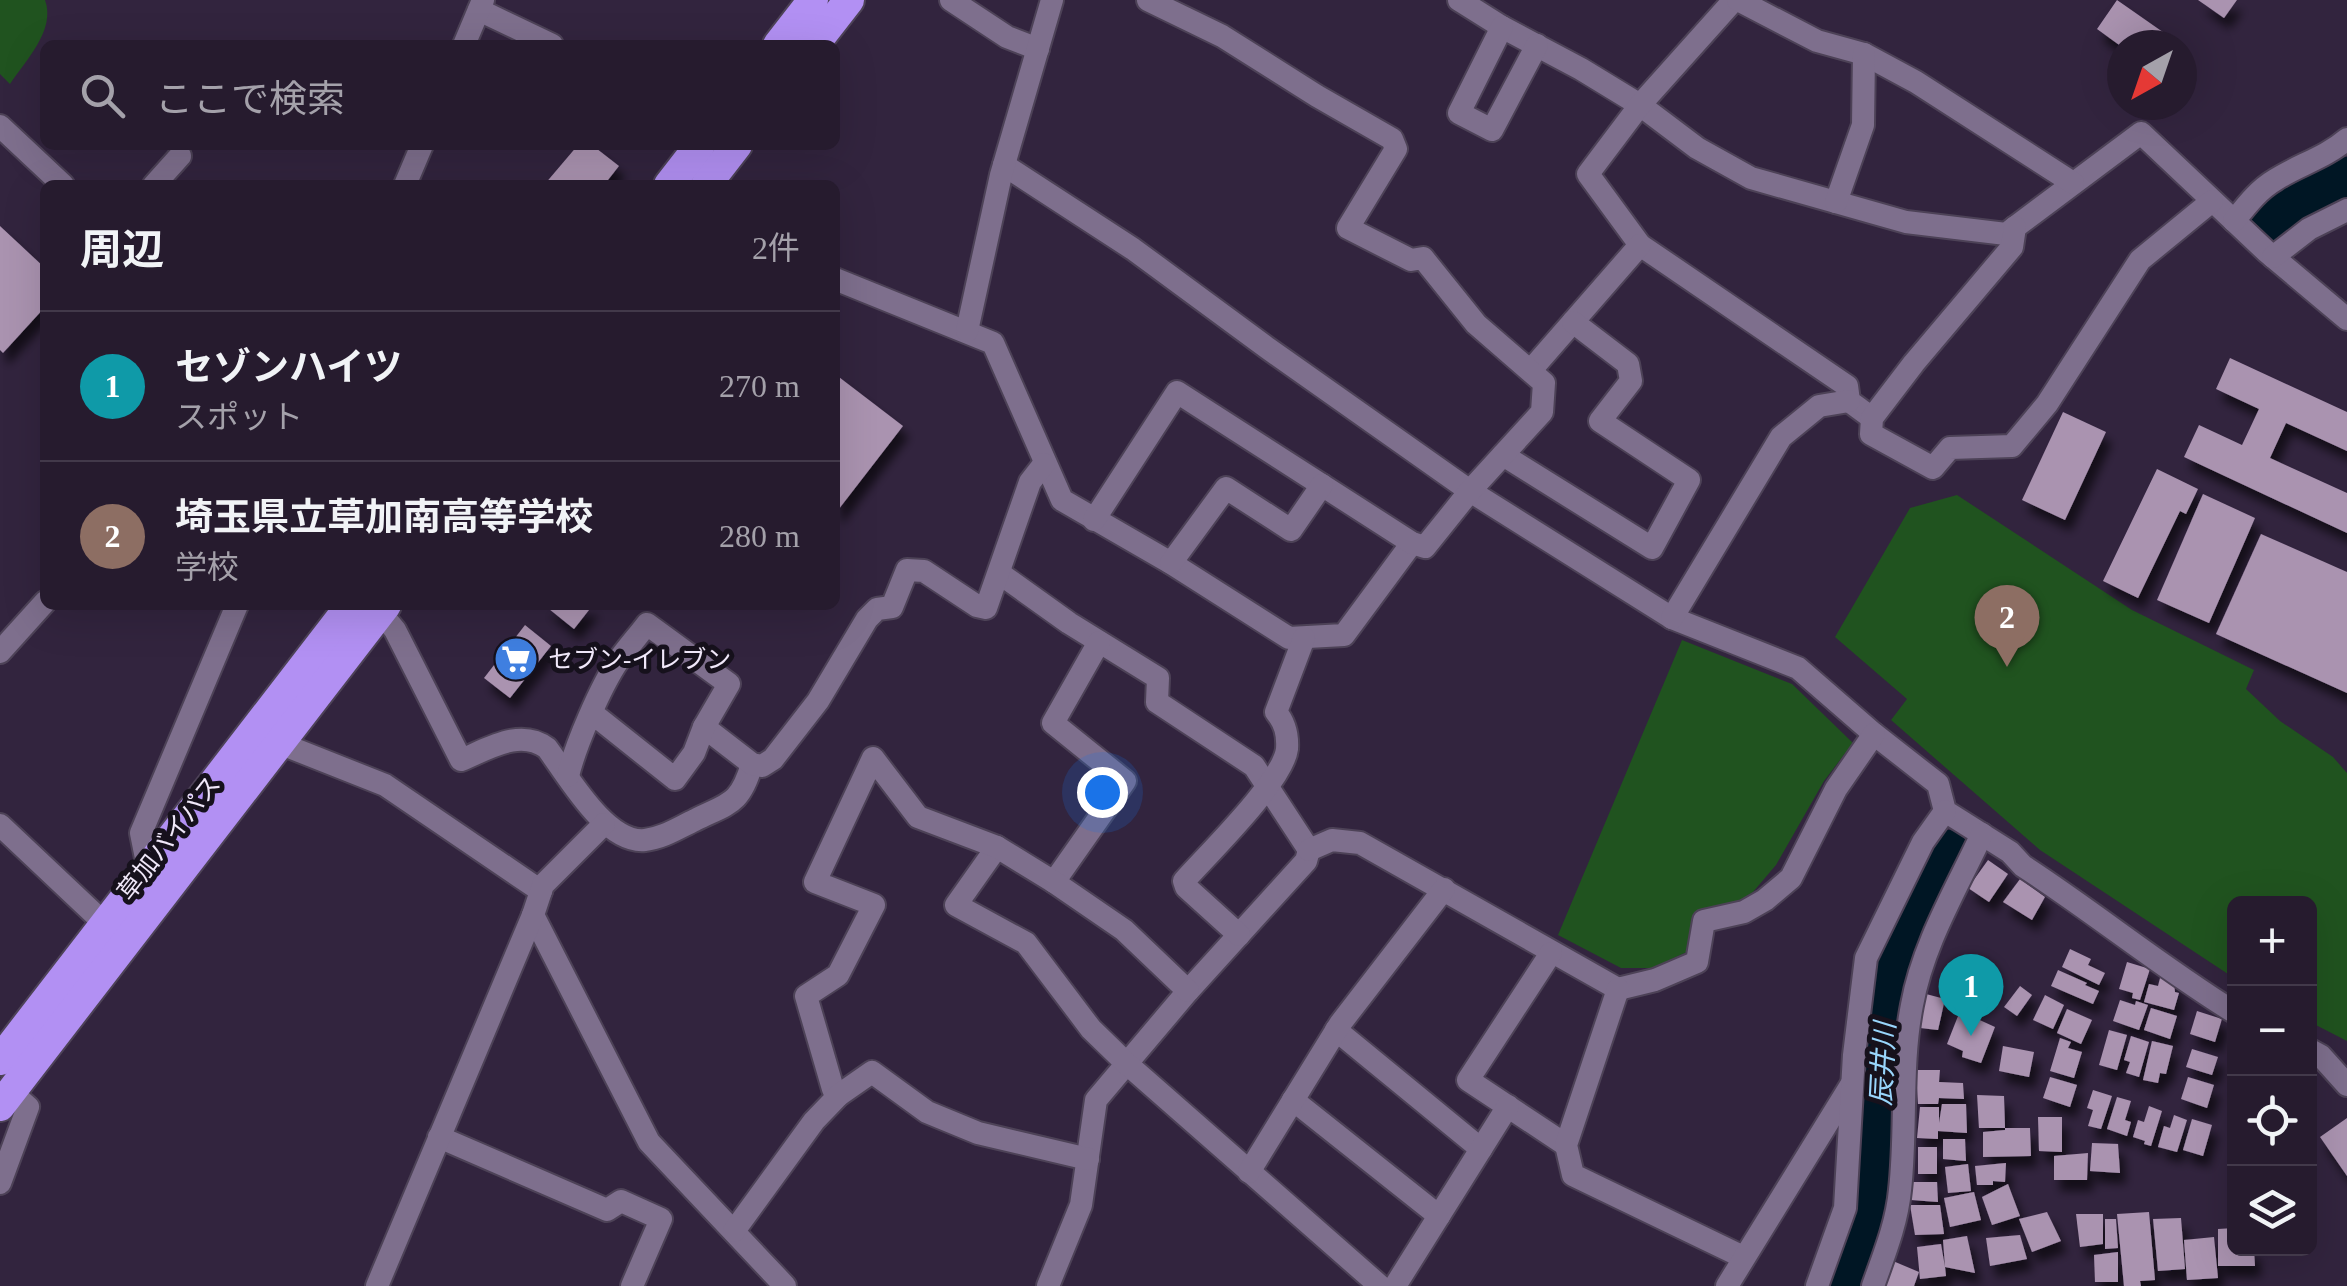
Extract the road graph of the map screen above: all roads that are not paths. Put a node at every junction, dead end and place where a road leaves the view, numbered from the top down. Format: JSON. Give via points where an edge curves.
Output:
{"nodes":[{"id":1,"x":813,"y":0,"type":"edge"},
{"id":2,"x":849,"y":0,"type":"edge"},
{"id":3,"x":951,"y":0,"type":"edge"},
{"id":4,"x":1052,"y":0,"type":"edge"},
{"id":5,"x":1148,"y":0,"type":"edge"},
{"id":6,"x":1459,"y":0,"type":"edge"},
{"id":7,"x":1736,"y":0,"type":"edge"},
{"id":8,"x":481,"y":5,"type":"edge"},
{"id":9,"x":1502,"y":27,"type":"junction"},
{"id":10,"x":466,"y":40,"type":"edge"},
{"id":11,"x":543,"y":40,"type":"edge"},
{"id":12,"x":782,"y":40,"type":"edge"},
{"id":13,"x":818,"y":40,"type":"edge"},
{"id":14,"x":1537,"y":45,"type":"junction"},
{"id":15,"x":1038,"y":50,"type":"junction"},
{"id":16,"x":1864,"y":54,"type":"junction"},
{"id":17,"x":1640,"y":105,"type":"junction"},
{"id":18,"x":0,"y":126,"type":"edge"},
{"id":19,"x":2347,"y":140,"type":"edge"},
{"id":20,"x":420,"y":150,"type":"edge"},
{"id":21,"x":730,"y":150,"type":"edge"},
{"id":22,"x":180,"y":156,"type":"dead end"},
{"id":23,"x":1004,"y":165,"type":"junction"},
{"id":24,"x":698,"y":174,"type":"edge"},
{"id":25,"x":58,"y":180,"type":"edge"},
{"id":26,"x":158,"y":180,"type":"edge"},
{"id":27,"x":407,"y":180,"type":"edge"},
{"id":28,"x":2073,"y":184,"type":"junction"},
{"id":29,"x":2212,"y":201,"type":"junction"},
{"id":30,"x":1836,"y":202,"type":"junction"},
{"id":31,"x":2347,"y":210,"type":"edge"},
{"id":32,"x":2234,"y":221,"type":"junction"},
{"id":33,"x":2015,"y":226,"type":"junction"},
{"id":34,"x":1640,"y":245,"type":"junction"},
{"id":35,"x":2274,"y":258,"type":"junction"},
{"id":36,"x":840,"y":281,"type":"edge"},
{"id":37,"x":2347,"y":319,"type":"edge"},
{"id":38,"x":1573,"y":322,"type":"junction"},
{"id":39,"x":967,"y":330,"type":"junction"},
{"id":40,"x":1531,"y":370,"type":"junction"},
{"id":41,"x":1849,"y":402,"type":"junction"},
{"id":42,"x":1872,"y":418,"type":"junction"},
{"id":43,"x":1504,"y":455,"type":"junction"},
{"id":44,"x":1044,"y":464,"type":"junction"},
{"id":45,"x":1322,"y":485,"type":"junction"},
{"id":46,"x":1470,"y":492,"type":"junction"},
{"id":47,"x":1094,"y":520,"type":"junction"},
{"id":48,"x":1412,"y":543,"type":"junction"},
{"id":49,"x":1171,"y":563,"type":"junction"},
{"id":50,"x":999,"y":574,"type":"junction"},
{"id":51,"x":40,"y":608,"type":"edge"},
{"id":52,"x":235,"y":610,"type":"edge"},
{"id":53,"x":369,"y":610,"type":"edge"},
{"id":54,"x":370,"y":610,"type":"edge"},
{"id":55,"x":375,"y":610,"type":"edge"},
{"id":56,"x":1672,"y":618,"type":"junction"},
{"id":57,"x":1304,"y":638,"type":"junction"},
{"id":58,"x":1099,"y":642,"type":"junction"},
{"id":59,"x":0,"y":652,"type":"edge"},
{"id":60,"x":592,"y":713,"type":"junction"},
{"id":61,"x":704,"y":727,"type":"junction"},
{"id":62,"x":1874,"y":734,"type":"junction"},
{"id":63,"x":279,"y":743,"type":"junction"},
{"id":64,"x":752,"y":764,"type":"junction"},
{"id":65,"x":568,"y":776,"type":"junction"},
{"id":66,"x":1268,"y":786,"type":"junction"},
{"id":67,"x":1945,"y":811,"type":"junction"},
{"id":68,"x":604,"y":824,"type":"junction"},
{"id":69,"x":0,"y":825,"type":"edge"},
{"id":70,"x":1982,"y":834,"type":"junction"},
{"id":71,"x":996,"y":847,"type":"junction"},
{"id":72,"x":1308,"y":850,"type":"junction"},
{"id":73,"x":148,"y":868,"type":"junction"},
{"id":74,"x":1054,"y":882,"type":"junction"},
{"id":75,"x":1444,"y":889,"type":"junction"},
{"id":76,"x":540,"y":891,"type":"junction"},
{"id":77,"x":533,"y":915,"type":"junction"},
{"id":78,"x":105,"y":924,"type":"junction"},
{"id":79,"x":1239,"y":935,"type":"junction"},
{"id":80,"x":1551,"y":953,"type":"junction"},
{"id":81,"x":1618,"y":989,"type":"junction"},
{"id":82,"x":1188,"y":990,"type":"junction"},
{"id":83,"x":2227,"y":1008,"type":"edge"},
{"id":84,"x":1336,"y":1030,"type":"junction"},
{"id":85,"x":2317,"y":1054,"type":"edge"},
{"id":86,"x":0,"y":1060,"type":"edge"},
{"id":87,"x":1126,"y":1063,"type":"junction"},
{"id":88,"x":1853,"y":1082,"type":"junction"},
{"id":89,"x":2347,"y":1085,"type":"edge"},
{"id":90,"x":840,"y":1095,"type":"junction"},
{"id":91,"x":6,"y":1099,"type":"edge"},
{"id":92,"x":1293,"y":1100,"type":"junction"},
{"id":93,"x":1508,"y":1106,"type":"junction"},
{"id":94,"x":439,"y":1137,"type":"junction"},
{"id":95,"x":1566,"y":1145,"type":"junction"},
{"id":96,"x":1481,"y":1149,"type":"junction"},
{"id":97,"x":1088,"y":1159,"type":"junction"},
{"id":98,"x":1248,"y":1172,"type":"junction"},
{"id":99,"x":0,"y":1182,"type":"edge"},
{"id":100,"x":1439,"y":1216,"type":"junction"},
{"id":101,"x":734,"y":1231,"type":"junction"},
{"id":102,"x":1743,"y":1257,"type":"junction"},
{"id":103,"x":377,"y":1286,"type":"edge"},
{"id":104,"x":632,"y":1286,"type":"edge"},
{"id":105,"x":785,"y":1286,"type":"edge"},
{"id":106,"x":1048,"y":1286,"type":"edge"},
{"id":107,"x":1380,"y":1286,"type":"edge"},
{"id":108,"x":1395,"y":1286,"type":"edge"},
{"id":109,"x":1726,"y":1286,"type":"edge"},
{"id":110,"x":1818,"y":1286,"type":"edge"},
{"id":111,"x":1873,"y":1286,"type":"edge"}],
"edges":[{"from":1,"to":12,"type":"highway"},
{"from":2,"to":13,"type":"highway"},
{"from":3,"to":15,"type":"street"},
{"from":4,"to":15,"type":"street"},
{"from":5,"to":40,"type":"street","via":[[1222,36],[1392,139],[1396,149],[1348,228],[1410,260],[1423,258],[1476,324]]},
{"from":6,"to":9,"type":"street"},
{"from":7,"to":16,"type":"street","via":[[1817,41]]},
{"from":7,"to":17,"type":"street"},
{"from":8,"to":10,"type":"street"},
{"from":8,"to":11,"type":"street"},
{"from":9,"to":14,"type":"street"},
{"from":9,"to":14,"type":"street","via":[[1459,113],[1492,130]]},
{"from":14,"to":17,"type":"street"},
{"from":15,"to":23,"type":"street"},
{"from":16,"to":28,"type":"street"},
{"from":16,"to":30,"type":"street","via":[[1863,125]]},
{"from":17,"to":30,"type":"street","via":[[1752,178]]},
{"from":17,"to":34,"type":"street","via":[[1588,174]]},
{"from":18,"to":25,"type":"street"},
{"from":19,"to":32,"type":"street","via":[[2272,181]]},
{"from":20,"to":27,"type":"street"},
{"from":21,"to":24,"type":"highway"},
{"from":22,"to":26,"type":"street"},
{"from":23,"to":39,"type":"street"},
{"from":23,"to":46,"type":"street","via":[[1134,249]]},
{"from":28,"to":29,"type":"street","via":[[2140,132]]},
{"from":28,"to":33,"type":"street"},
{"from":29,"to":32,"type":"street"},
{"from":29,"to":42,"type":"street","via":[[2140,260],[2047,404],[2012,446],[1950,448],[1933,468],[1871,434]]},
{"from":30,"to":33,"type":"street","via":[[1906,222],[2006,234]]},
{"from":31,"to":35,"type":"street","via":[[2309,229]]},
{"from":32,"to":35,"type":"street"},
{"from":33,"to":42,"type":"street","via":[[2012,247]]},
{"from":34,"to":38,"type":"street"},
{"from":34,"to":41,"type":"street","via":[[1847,386]]},
{"from":35,"to":37,"type":"street"},
{"from":36,"to":39,"type":"street"},
{"from":38,"to":40,"type":"street"},
{"from":38,"to":43,"type":"street","via":[[1628,364],[1631,381],[1600,421],[1689,480],[1652,548]]},
{"from":39,"to":44,"type":"street","via":[[993,343]]},
{"from":40,"to":43,"type":"street","via":[[1544,382],[1542,412]]},
{"from":41,"to":42,"type":"street"},
{"from":41,"to":56,"type":"street","via":[[1819,406],[1780,436]]},
{"from":43,"to":46,"type":"street"},
{"from":44,"to":47,"type":"street","via":[[1062,500]]},
{"from":44,"to":50,"type":"street","via":[[1030,482]]},
{"from":45,"to":47,"type":"street","via":[[1177,392]]},
{"from":45,"to":48,"type":"street"},
{"from":45,"to":49,"type":"street","via":[[1291,530],[1226,488]]},
{"from":46,"to":48,"type":"street","via":[[1425,547]]},
{"from":46,"to":56,"type":"street"},
{"from":47,"to":49,"type":"street"},
{"from":48,"to":57,"type":"street","via":[[1344,634]]},
{"from":49,"to":57,"type":"street","via":[[1289,638]]},
{"from":50,"to":58,"type":"street"},
{"from":50,"to":64,"type":"street","via":[[986,608],[924,571],[907,570],[892,607],[867,619],[818,701],[773,758]]},
{"from":51,"to":59,"type":"street"},
{"from":52,"to":73,"type":"street","via":[[141,833]]},
{"from":53,"to":73,"type":"highway","name":"草加バイパス"},
{"from":54,"to":63,"type":"highway","name":"草加バイパス"},
{"from":55,"to":65,"type":"street","via":[[394,630],[461,760],[501,743],[536,740]]},
{"from":56,"to":62,"type":"street","via":[[1798,668]]},
{"from":57,"to":66,"type":"street","via":[[1276,712],[1285,723],[1287,751]]},
{"from":58,"to":66,"type":"street","via":[[1158,678],[1158,702],[1254,766]]},
{"from":58,"to":74,"type":"street","via":[[1052,723],[1124,781]]},
{"from":60,"to":61,"type":"street","via":[[675,779]]},
{"from":60,"to":61,"type":"street","via":[[616,664],[648,624],[729,684]]},
{"from":60,"to":65,"type":"street"},
{"from":61,"to":64,"type":"street"},
{"from":62,"to":67,"type":"street","via":[[1938,784]]},
{"from":62,"to":81,"type":"street","via":[[1836,789],[1791,878],[1744,912],[1704,921],[1697,962]]},
{"from":63,"to":76,"type":"street","via":[[385,785]]},
{"from":63,"to":91,"type":"highway","name":"草加バイパス"},
{"from":64,"to":68,"type":"street","via":[[731,803],[666,835],[641,841]]},
{"from":65,"to":68,"type":"street"},
{"from":66,"to":72,"type":"street"},
{"from":66,"to":79,"type":"street","via":[[1184,881]]},
{"from":67,"to":70,"type":"street"},
{"from":67,"to":88,"type":"street","via":[[1866,958]]},
{"from":68,"to":76,"type":"street"},
{"from":69,"to":78,"type":"street"},
{"from":70,"to":83,"type":"street"},
{"from":70,"to":111,"type":"street","via":[[1917,979],[1906,1046],[1900,1193]]},
{"from":71,"to":74,"type":"street"},
{"from":71,"to":87,"type":"street","via":[[956,905],[1026,943],[1091,1029]]},
{"from":71,"to":90,"type":"street","via":[[918,818],[873,758],[815,882],[874,905],[838,974],[806,996]]},
{"from":72,"to":75,"type":"street","via":[[1332,840],[1360,843]]},
{"from":72,"to":79,"type":"street","via":[[1306,861]]},
{"from":73,"to":78,"type":"highway","name":"草加バイパス"},
{"from":74,"to":82,"type":"street","via":[[1124,930]]},
{"from":75,"to":80,"type":"street"},
{"from":75,"to":84,"type":"street"},
{"from":76,"to":77,"type":"street"},
{"from":77,"to":94,"type":"street"},
{"from":77,"to":101,"type":"street","via":[[649,1142]]},
{"from":78,"to":86,"type":"highway","name":"草加バイパス"},
{"from":79,"to":82,"type":"street"},
{"from":80,"to":81,"type":"street"},
{"from":80,"to":93,"type":"street","via":[[1468,1080]]},
{"from":81,"to":95,"type":"street"},
{"from":82,"to":87,"type":"street"},
{"from":84,"to":92,"type":"street"},
{"from":84,"to":96,"type":"street"},
{"from":85,"to":89,"type":"street"},
{"from":87,"to":97,"type":"street","via":[[1096,1100]]},
{"from":87,"to":98,"type":"street"},
{"from":88,"to":102,"type":"street"},
{"from":88,"to":110,"type":"street","via":[[1845,1208]]},
{"from":90,"to":97,"type":"street","via":[[872,1072],[927,1112],[978,1133]]},
{"from":90,"to":101,"type":"street"},
{"from":91,"to":99,"type":"street","via":[[28,1107]]},
{"from":92,"to":98,"type":"street"},
{"from":92,"to":100,"type":"street"},
{"from":93,"to":95,"type":"street"},
{"from":93,"to":96,"type":"street"},
{"from":94,"to":103,"type":"street"},
{"from":94,"to":104,"type":"street","via":[[607,1210],[621,1201],[661,1219]]},
{"from":95,"to":102,"type":"street","via":[[1573,1174]]},
{"from":96,"to":100,"type":"street"},
{"from":97,"to":106,"type":"street","via":[[1082,1204]]},
{"from":98,"to":107,"type":"street"},
{"from":100,"to":108,"type":"street"},
{"from":101,"to":105,"type":"street"},
{"from":102,"to":109,"type":"street"}]}
